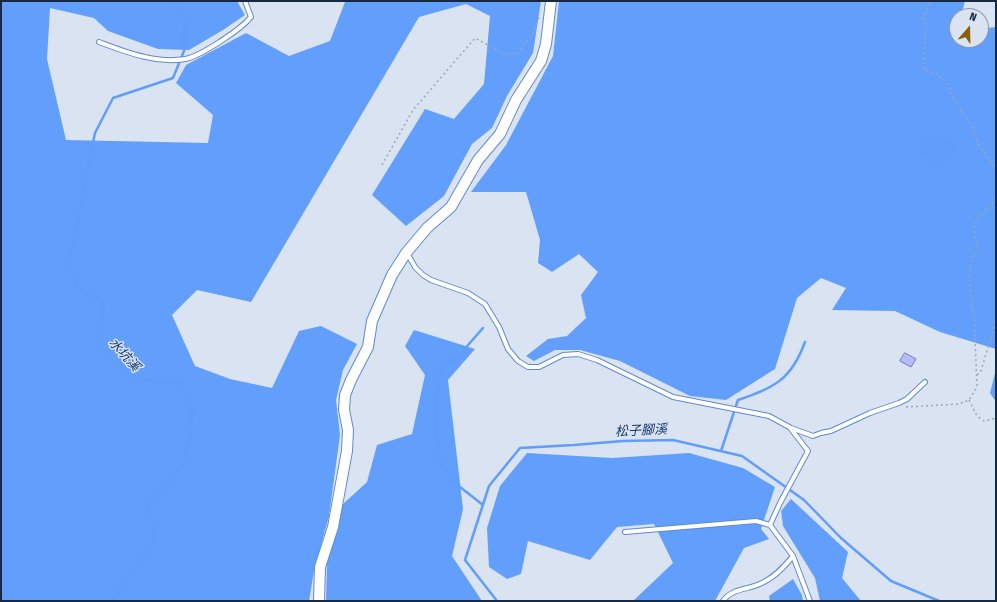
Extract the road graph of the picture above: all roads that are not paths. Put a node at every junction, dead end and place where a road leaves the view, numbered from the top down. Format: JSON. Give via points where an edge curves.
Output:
{"nodes":[{"id":1,"x":245,"y":1,"type":"edge"},
{"id":2,"x":551,"y":1,"type":"edge"},
{"id":3,"x":99,"y":42,"type":"dead end"},
{"id":4,"x":406,"y":253,"type":"junction"},
{"id":5,"x":925,"y":382,"type":"dead end"},
{"id":6,"x":791,"y":428,"type":"junction"},
{"id":7,"x":770,"y":525,"type":"junction"},
{"id":8,"x":625,"y":532,"type":"dead end"},
{"id":9,"x":792,"y":556,"type":"junction"},
{"id":10,"x":319,"y":601,"type":"edge"},
{"id":11,"x":722,"y":601,"type":"edge"},
{"id":12,"x":810,"y":601,"type":"edge"}],
"edges":[{"from":1,"to":3,"type":"lane","via":[[251,17],[244,25],[210,48],[186,59],[171,60],[130,54]]},
{"from":2,"to":4,"type":"street","via":[[546,44],[541,61],[516,100],[500,134],[478,160],[451,207]]},
{"from":4,"to":6,"type":"lane","via":[[423,275],[468,293],[485,304],[508,349],[518,361],[528,367],[539,366],[563,355],[578,354],[597,360],[674,397],[769,416]]},
{"from":4,"to":10,"type":"street","via":[[389,282],[372,321],[368,347],[345,395],[347,451],[333,527],[320,567]]},
{"from":5,"to":6,"type":"lane","via":[[907,399],[831,431],[813,436]]},
{"from":6,"to":7,"type":"lane","via":[[808,451]]},
{"from":7,"to":8,"type":"lane","via":[[756,521]]},
{"from":7,"to":9,"type":"lane"},
{"from":9,"to":11,"type":"lane","via":[[775,576],[761,584],[730,593]]},
{"from":9,"to":12,"type":"lane"}]}
